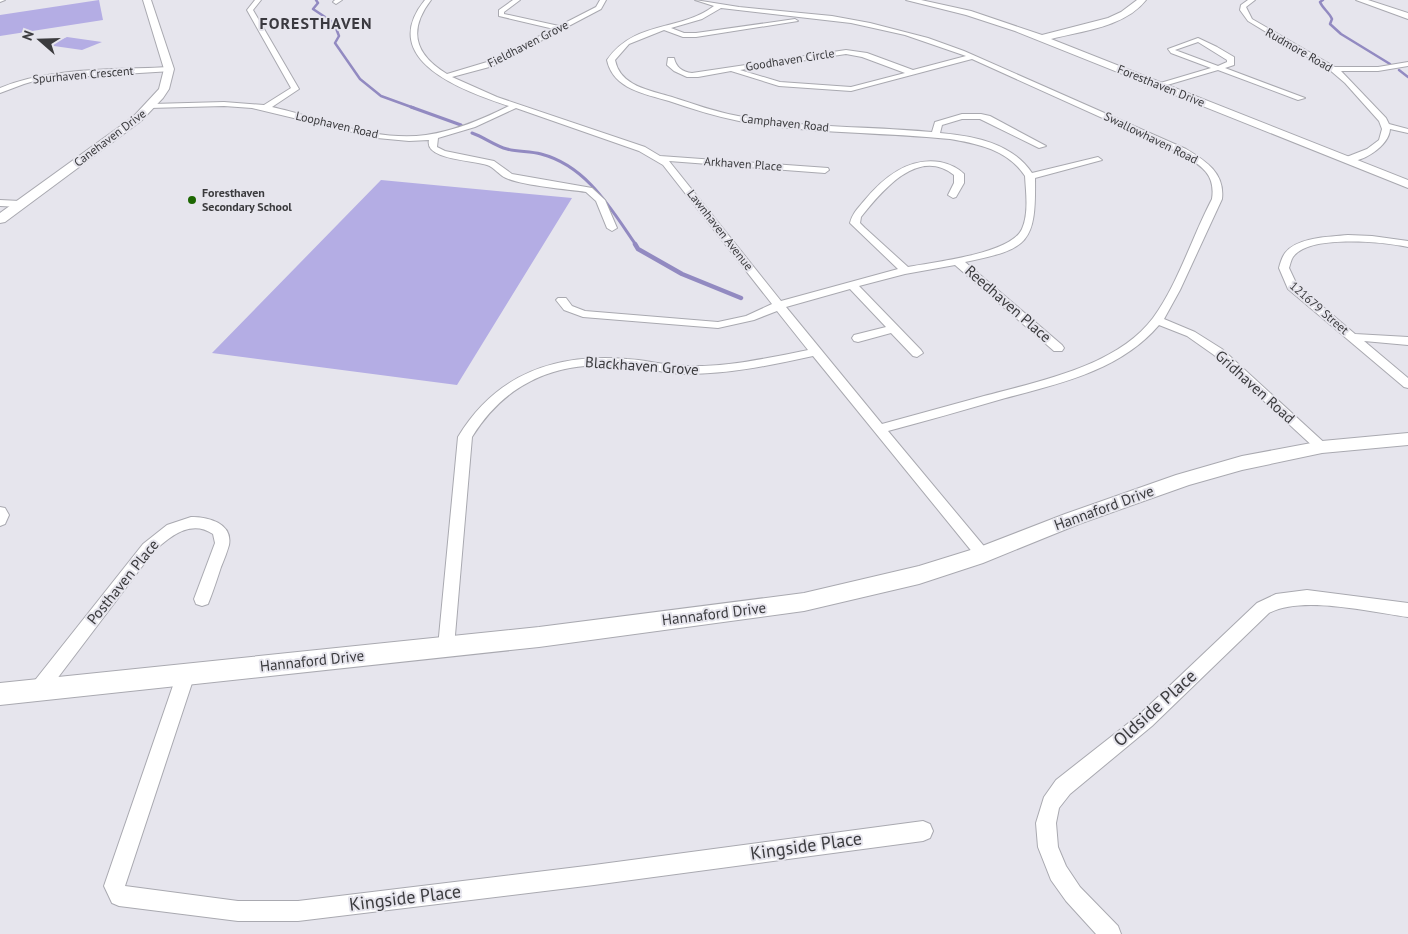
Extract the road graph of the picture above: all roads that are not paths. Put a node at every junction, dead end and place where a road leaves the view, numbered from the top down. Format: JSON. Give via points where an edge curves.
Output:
{"nodes":[{"id":1,"x":147,"y":0,"type":"edge"},
{"id":2,"x":258,"y":0,"type":"edge"},
{"id":3,"x":428,"y":0,"type":"edge"},
{"id":4,"x":516,"y":0,"type":"edge"},
{"id":5,"x":603,"y":0,"type":"edge"},
{"id":6,"x":698,"y":0,"type":"edge"},
{"id":7,"x":910,"y":0,"type":"edge"},
{"id":8,"x":1142,"y":0,"type":"edge"},
{"id":9,"x":1252,"y":0,"type":"edge"},
{"id":10,"x":1360,"y":0,"type":"edge"},
{"id":11,"x":720,"y":5,"type":"junction"},
{"id":12,"x":1408,"y":16,"type":"edge"},
{"id":13,"x":795,"y":21,"type":"dead end"},
{"id":14,"x":560,"y":28,"type":"junction"},
{"id":15,"x":666,"y":28,"type":"junction"},
{"id":16,"x":1208,"y":35,"type":"dead end"},
{"id":17,"x":1042,"y":38,"type":"junction"},
{"id":18,"x":1198,"y":40,"type":"junction"},
{"id":19,"x":972,"y":57,"type":"junction"},
{"id":20,"x":671,"y":60,"type":"dead end"},
{"id":21,"x":1408,"y":64,"type":"edge"},
{"id":22,"x":1218,"y":68,"type":"junction"},
{"id":23,"x":1334,"y":68,"type":"junction"},
{"id":24,"x":169,"y":69,"type":"junction"},
{"id":25,"x":730,"y":69,"type":"junction"},
{"id":26,"x":913,"y":72,"type":"junction"},
{"id":27,"x":446,"y":76,"type":"junction"},
{"id":28,"x":1160,"y":86,"type":"junction"},
{"id":29,"x":0,"y":91,"type":"edge"},
{"id":30,"x":1301,"y":98,"type":"dead end"},
{"id":31,"x":152,"y":106,"type":"junction"},
{"id":32,"x":517,"y":106,"type":"junction"},
{"id":33,"x":265,"y":108,"type":"junction"},
{"id":34,"x":1386,"y":126,"type":"junction"},
{"id":35,"x":1408,"y":131,"type":"edge"},
{"id":36,"x":935,"y":135,"type":"junction"},
{"id":37,"x":434,"y":136,"type":"junction"},
{"id":38,"x":1042,"y":146,"type":"dead end"},
{"id":39,"x":662,"y":158,"type":"junction"},
{"id":40,"x":1098,"y":160,"type":"dead end"},
{"id":41,"x":1347,"y":160,"type":"junction"},
{"id":42,"x":825,"y":170,"type":"dead end"},
{"id":43,"x":1030,"y":176,"type":"junction"},
{"id":44,"x":1408,"y":184,"type":"edge"},
{"id":45,"x":953,"y":195,"type":"dead end"},
{"id":46,"x":0,"y":203,"type":"edge"},
{"id":47,"x":20,"y":204,"type":"junction"},
{"id":48,"x":0,"y":219,"type":"edge"},
{"id":49,"x":612,"y":228,"type":"dead end"},
{"id":50,"x":1408,"y":244,"type":"edge"},
{"id":51,"x":957,"y":261,"type":"junction"},
{"id":52,"x":906,"y":271,"type":"junction"},
{"id":53,"x":852,"y":285,"type":"junction"},
{"id":54,"x":562,"y":300,"type":"dead end"},
{"id":55,"x":779,"y":305,"type":"junction"},
{"id":56,"x":1157,"y":320,"type":"junction"},
{"id":57,"x":893,"y":329,"type":"junction"},
{"id":58,"x":1353,"y":337,"type":"junction"},
{"id":59,"x":858,"y":338,"type":"dead end"},
{"id":60,"x":1408,"y":341,"type":"edge"},
{"id":61,"x":1058,"y":348,"type":"dead end"},
{"id":62,"x":816,"y":352,"type":"junction"},
{"id":63,"x":916,"y":352,"type":"dead end"},
{"id":64,"x":1408,"y":384,"type":"edge"},
{"id":65,"x":879,"y":429,"type":"junction"},
{"id":66,"x":1408,"y":439,"type":"edge"},
{"id":67,"x":1322,"y":447,"type":"junction"},
{"id":68,"x":0,"y":512,"type":"edge"},
{"id":69,"x":0,"y":520,"type":"edge"},
{"id":70,"x":983,"y":555,"type":"junction"},
{"id":71,"x":202,"y":599,"type":"dead end"},
{"id":72,"x":1408,"y":610,"type":"edge"},
{"id":73,"x":446,"y":647,"type":"junction"},
{"id":74,"x":186,"y":674,"type":"junction"},
{"id":75,"x":38,"y":690,"type":"junction"},
{"id":76,"x":0,"y":694,"type":"edge"},
{"id":77,"x":923,"y":831,"type":"dead end"},
{"id":78,"x":1110,"y":934,"type":"edge"}],
"edges":[{"from":1,"to":24,"type":"street"},
{"from":2,"to":33,"type":"street","via":[[250,10],[295,89]]},
{"from":3,"to":27,"type":"street","name":"Lawnhaven Avenue","via":[[414,20],[413,37],[425,60]]},
{"from":4,"to":14,"type":"street","via":[[501,14]]},
{"from":5,"to":14,"type":"street","name":"Fieldhaven Grove","via":[[599,8]]},
{"from":6,"to":11,"type":"street","name":"Swallowhaven Road"},
{"from":7,"to":17,"type":"street","name":"Foresthaven Drive","via":[[976,16]]},
{"from":8,"to":17,"type":"street","via":[[1132,10],[1114,18]]},
{"from":9,"to":23,"type":"street","name":"Rudmore Road","via":[[1243,6],[1250,20]]},
{"from":10,"to":12,"type":"street"},
{"from":11,"to":15,"type":"street","name":"Camphaven Road","via":[[699,18]]},
{"from":11,"to":19,"type":"street","name":"Swallowhaven Road","via":[[869,25],[913,35]]},
{"from":13,"to":15,"type":"street","via":[[692,36]]},
{"from":14,"to":27,"type":"street","name":"Fieldhaven Grove","via":[[490,64]]},
{"from":15,"to":36,"type":"street","name":"Camphaven Road","via":[[636,38],[618,49],[611,60],[612,70],[618,77],[645,91],[746,120]]},
{"from":16,"to":18,"type":"street"},
{"from":17,"to":28,"type":"street","name":"Foresthaven Drive"},
{"from":18,"to":22,"type":"street","via":[[1231,59],[1229,64]]},
{"from":18,"to":22,"type":"street","via":[[1171,49]]},
{"from":19,"to":26,"type":"street","name":"Goodhaven Circle"},
{"from":19,"to":56,"type":"street","name":"Swallowhaven Road","via":[[1184,151],[1214,175],[1219,191],[1217,199]]},
{"from":20,"to":25,"type":"street","via":[[673,67],[690,76]]},
{"from":21,"to":23,"type":"street","via":[[1378,69]]},
{"from":22,"to":28,"type":"street"},
{"from":22,"to":30,"type":"street"},
{"from":23,"to":34,"type":"street","name":"Rudmore Road","via":[[1371,105]]},
{"from":24,"to":29,"type":"street","name":"Spurhaven Crescent","via":[[41,77]]},
{"from":24,"to":31,"type":"street","name":"Canehaven Drive","via":[[164,89]]},
{"from":25,"to":26,"type":"street","name":"Goodhaven Circle","via":[[846,52]]},
{"from":25,"to":26,"type":"street","name":"Goodhaven Circle","via":[[779,84],[843,89]]},
{"from":27,"to":32,"type":"street","name":"Lawnhaven Avenue"},
{"from":28,"to":41,"type":"street","name":"Foresthaven Drive"},
{"from":31,"to":33,"type":"street","name":"Loophaven Road","via":[[215,104]]},
{"from":31,"to":47,"type":"street","name":"Canehaven Drive"},
{"from":32,"to":37,"type":"street","name":"Loophaven Road","via":[[484,122]]},
{"from":32,"to":39,"type":"street","name":"Lawnhaven Avenue"},
{"from":33,"to":37,"type":"street","name":"Loophaven Road","via":[[393,138]]},
{"from":34,"to":35,"type":"street"},
{"from":34,"to":41,"type":"street","via":[[1387,135],[1380,145]]},
{"from":36,"to":38,"type":"street","via":[[938,124],[977,116]]},
{"from":36,"to":43,"type":"street","name":"Camphaven Road","via":[[995,147],[1016,158]]},
{"from":37,"to":49,"type":"street","via":[[432,145],[442,153],[491,163],[509,176],[589,190],[600,200]]},
{"from":39,"to":42,"type":"street","name":"Arkhaven Place"},
{"from":39,"to":55,"type":"street","name":"Lawnhaven Avenue"},
{"from":40,"to":43,"type":"street"},
{"from":41,"to":44,"type":"street","name":"Foresthaven Drive"},
{"from":43,"to":51,"type":"street","via":[[1028,227],[1023,236],[1006,247]]},
{"from":45,"to":52,"type":"street","via":[[959,183],[959,174],[955,170],[940,165],[916,165],[891,178],[856,217],[855,223],[861,230]]},
{"from":46,"to":47,"type":"street"},
{"from":47,"to":48,"type":"street","name":"Canehaven Drive"},
{"from":50,"to":58,"type":"street","name":"121679 Street","via":[[1386,240],[1322,240],[1303,245],[1288,254],[1283,272],[1292,287]]},
{"from":51,"to":52,"type":"street"},
{"from":51,"to":61,"type":"street","name":"Reedhaven Place"},
{"from":52,"to":53,"type":"street"},
{"from":53,"to":55,"type":"street"},
{"from":53,"to":57,"type":"street"},
{"from":54,"to":55,"type":"street","via":[[568,308],[583,314],[718,325],[747,320]]},
{"from":55,"to":62,"type":"street","name":"Lawnhaven Avenue"},
{"from":56,"to":65,"type":"street","name":"Swallowhaven Road","via":[[1140,338],[1107,360],[1081,371]]},
{"from":56,"to":67,"type":"street","name":"Gridhaven Road","via":[[1191,334],[1218,352]]},
{"from":57,"to":59,"type":"street"},
{"from":57,"to":63,"type":"street"},
{"from":58,"to":60,"type":"street","name":"121679 Street"},
{"from":58,"to":64,"type":"street","name":"121679 Street"},
{"from":62,"to":65,"type":"street","name":"Lawnhaven Avenue"},
{"from":62,"to":73,"type":"street","name":"Blackhaven Grove","via":[[762,364],[709,370],[622,362],[564,363],[540,371],[498,394],[474,420],[464,437]]},
{"from":65,"to":70,"type":"street","name":"Lawnhaven Avenue"},
{"from":66,"to":67,"type":"street","name":"Hannaford Drive"},
{"from":67,"to":70,"type":"street","name":"Hannaford Drive","via":[[1242,463],[1183,480],[1072,518]]},
{"from":68,"to":69,"type":"street"},
{"from":70,"to":73,"type":"street","name":"Hannaford Drive","via":[[918,576],[804,602]]},
{"from":71,"to":75,"type":"street","name":"Posthaven Place","via":[[222,543],[220,531],[204,524],[181,524],[168,529],[148,548]]},
{"from":72,"to":78,"type":"street","name":"Oldside Place","via":[[1307,597],[1276,601],[1263,608],[1146,720],[1063,787],[1051,804],[1046,823],[1048,847],[1058,873]]},
{"from":73,"to":74,"type":"street","name":"Hannaford Drive"},
{"from":74,"to":75,"type":"street","name":"Hannaford Drive"},
{"from":74,"to":77,"type":"street","name":"Kingside Place","via":[[114,886],[119,896],[238,911],[298,911]]},
{"from":75,"to":76,"type":"street","name":"Hannaford Drive"}]}
